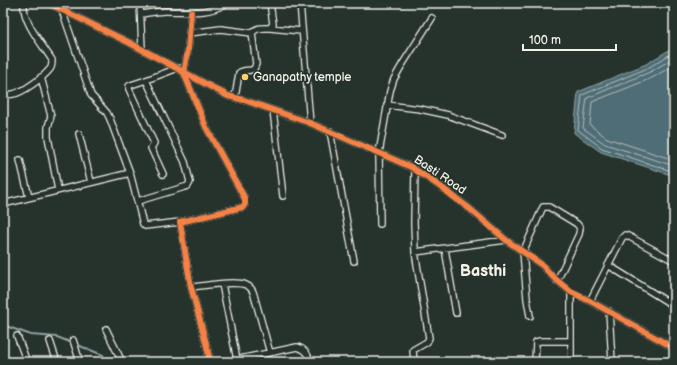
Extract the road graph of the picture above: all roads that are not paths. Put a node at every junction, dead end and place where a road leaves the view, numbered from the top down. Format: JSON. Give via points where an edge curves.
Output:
{"nodes":[{"id":1,"x":24,"y":3,"type":"edge"},
{"id":2,"x":48,"y":3,"type":"edge"},
{"id":3,"x":140,"y":3,"type":"edge"},
{"id":4,"x":228,"y":3,"type":"edge"},
{"id":5,"x":270,"y":3,"type":"edge"},
{"id":6,"x":300,"y":3,"type":"edge"},
{"id":7,"x":62,"y":10,"type":"junction"},
{"id":8,"x":191,"y":12,"type":"junction"},
{"id":9,"x":141,"y":14,"type":"junction"},
{"id":10,"x":432,"y":18,"type":"dead end"},
{"id":11,"x":270,"y":28,"type":"junction"},
{"id":12,"x":302,"y":31,"type":"junction"},
{"id":13,"x":189,"y":33,"type":"junction"},
{"id":14,"x":252,"y":33,"type":"junction"},
{"id":15,"x":142,"y":49,"type":"junction"},
{"id":16,"x":178,"y":68,"type":"junction"},
{"id":17,"x":184,"y":73,"type":"junction"},
{"id":18,"x":41,"y":77,"type":"junction"},
{"id":19,"x":146,"y":80,"type":"junction"},
{"id":20,"x":3,"y":94,"type":"edge"},
{"id":21,"x":235,"y":98,"type":"junction"},
{"id":22,"x":388,"y":105,"type":"junction"},
{"id":23,"x":273,"y":110,"type":"junction"},
{"id":24,"x":310,"y":123,"type":"junction"},
{"id":25,"x":330,"y":132,"type":"junction"},
{"id":26,"x":78,"y":134,"type":"dead end"},
{"id":27,"x":502,"y":135,"type":"dead end"},
{"id":28,"x":379,"y":153,"type":"junction"},
{"id":29,"x":20,"y":160,"type":"dead end"},
{"id":30,"x":415,"y":170,"type":"junction"},
{"id":31,"x":130,"y":173,"type":"junction"},
{"id":32,"x":163,"y":174,"type":"dead end"},
{"id":33,"x":91,"y":182,"type":"junction"},
{"id":34,"x":58,"y":190,"type":"junction"},
{"id":35,"x":283,"y":196,"type":"dead end"},
{"id":36,"x":29,"y":197,"type":"junction"},
{"id":37,"x":138,"y":201,"type":"junction"},
{"id":38,"x":3,"y":204,"type":"edge"},
{"id":39,"x":180,"y":222,"type":"junction"},
{"id":40,"x":380,"y":224,"type":"dead end"},
{"id":41,"x":506,"y":240,"type":"junction"},
{"id":42,"x":445,"y":249,"type":"junction"},
{"id":43,"x":415,"y":252,"type":"junction"},
{"id":44,"x":523,"y":252,"type":"junction"},
{"id":45,"x":354,"y":261,"type":"dead end"},
{"id":46,"x":674,"y":261,"type":"edge"},
{"id":47,"x":608,"y":265,"type":"junction"},
{"id":48,"x":557,"y":281,"type":"junction"},
{"id":49,"x":222,"y":284,"type":"junction"},
{"id":50,"x":191,"y":287,"type":"junction"},
{"id":51,"x":571,"y":292,"type":"junction"},
{"id":52,"x":590,"y":301,"type":"junction"},
{"id":53,"x":674,"y":306,"type":"edge"},
{"id":54,"x":610,"y":312,"type":"junction"},
{"id":55,"x":456,"y":313,"type":"dead end"},
{"id":56,"x":530,"y":316,"type":"dead end"},
{"id":57,"x":106,"y":329,"type":"dead end"},
{"id":58,"x":17,"y":336,"type":"dead end"},
{"id":59,"x":73,"y":340,"type":"dead end"},
{"id":60,"x":50,"y":341,"type":"dead end"},
{"id":61,"x":571,"y":341,"type":"junction"},
{"id":62,"x":674,"y":348,"type":"edge"},
{"id":63,"x":270,"y":353,"type":"junction"},
{"id":64,"x":237,"y":360,"type":"junction"},
{"id":65,"x":27,"y":362,"type":"edge"},
{"id":66,"x":57,"y":362,"type":"edge"},
{"id":67,"x":80,"y":362,"type":"edge"},
{"id":68,"x":122,"y":362,"type":"edge"},
{"id":69,"x":210,"y":362,"type":"edge"},
{"id":70,"x":225,"y":362,"type":"edge"},
{"id":71,"x":310,"y":362,"type":"edge"},
{"id":72,"x":414,"y":362,"type":"edge"},
{"id":73,"x":535,"y":362,"type":"edge"},
{"id":74,"x":571,"y":362,"type":"edge"},
{"id":75,"x":612,"y":362,"type":"edge"}],
"edges":[{"from":1,"to":18,"type":"street","via":[[26,15],[34,32],[52,60],[50,69]]},
{"from":2,"to":7,"type":"street","name":"Basti Road"},
{"from":3,"to":9,"type":"street"},
{"from":4,"to":8,"type":"street","via":[[218,9]]},
{"from":5,"to":11,"type":"street","via":[[273,24]]},
{"from":6,"to":12,"type":"street"},
{"from":7,"to":15,"type":"street","name":"Basti Road"},
{"from":7,"to":31,"type":"street","via":[[89,89],[93,98],[107,113]]},
{"from":8,"to":9,"type":"street","via":[[165,11]]},
{"from":8,"to":13,"type":"street"},
{"from":9,"to":15,"type":"street"},
{"from":10,"to":22,"type":"street","via":[[394,79]]},
{"from":11,"to":12,"type":"street"},
{"from":11,"to":14,"type":"street","via":[[260,28]]},
{"from":12,"to":24,"type":"street"},
{"from":13,"to":14,"type":"street","via":[[221,29]]},
{"from":13,"to":17,"type":"street"},
{"from":14,"to":21,"type":"street","via":[[256,64],[254,69],[244,70],[239,74]]},
{"from":15,"to":16,"type":"street","name":"Basti Road"},
{"from":16,"to":17,"type":"street","name":"Basti Road"},
{"from":16,"to":19,"type":"street"},
{"from":17,"to":21,"type":"street","name":"Basti Road"},
{"from":17,"to":39,"type":"street","via":[[206,127],[245,199],[245,204],[243,207]]},
{"from":18,"to":20,"type":"street","via":[[19,92],[12,95]]},
{"from":18,"to":34,"type":"street","via":[[51,116],[48,137]]},
{"from":19,"to":32,"type":"street","via":[[129,86],[129,89],[154,143],[151,148]]},
{"from":19,"to":37,"type":"street","via":[[185,162],[190,182],[188,186]]},
{"from":21,"to":23,"type":"street","name":"Basti Road"},
{"from":22,"to":27,"type":"street","via":[[448,115]]},
{"from":22,"to":28,"type":"street"},
{"from":23,"to":24,"type":"street","name":"Basti Road"},
{"from":23,"to":35,"type":"street"},
{"from":24,"to":25,"type":"street","name":"Basti Road"},
{"from":25,"to":28,"type":"street","name":"Basti Road"},
{"from":25,"to":45,"type":"street"},
{"from":26,"to":33,"type":"street"},
{"from":28,"to":30,"type":"street","name":"Basti Road"},
{"from":28,"to":40,"type":"street"},
{"from":29,"to":36,"type":"street"},
{"from":30,"to":41,"type":"street","name":"Basti Road","via":[[470,209]]},
{"from":30,"to":43,"type":"street"},
{"from":31,"to":33,"type":"street"},
{"from":31,"to":37,"type":"street"},
{"from":33,"to":34,"type":"street"},
{"from":34,"to":36,"type":"street"},
{"from":36,"to":38,"type":"street"},
{"from":37,"to":39,"type":"street","via":[[145,226]]},
{"from":39,"to":50,"type":"street"},
{"from":41,"to":42,"type":"street"},
{"from":41,"to":44,"type":"street","name":"Basti Road"},
{"from":42,"to":43,"type":"street"},
{"from":42,"to":55,"type":"street"},
{"from":43,"to":72,"type":"street","via":[[429,338],[413,350]]},
{"from":44,"to":48,"type":"street","name":"Basti Road","via":[[542,265]]},
{"from":44,"to":48,"type":"street","via":[[543,207],[549,207],[577,224],[580,228],[579,234]]},
{"from":44,"to":56,"type":"street"},
{"from":46,"to":47,"type":"street","via":[[625,236]]},
{"from":47,"to":52,"type":"street"},
{"from":47,"to":53,"type":"street"},
{"from":48,"to":51,"type":"street","name":"Basti Road"},
{"from":49,"to":50,"type":"street"},
{"from":49,"to":63,"type":"street","via":[[242,284],[252,289]]},
{"from":49,"to":64,"type":"street"},
{"from":50,"to":69,"type":"street"},
{"from":51,"to":52,"type":"street","name":"Basti Road"},
{"from":51,"to":61,"type":"street"},
{"from":52,"to":54,"type":"street","name":"Basti Road"},
{"from":54,"to":62,"type":"street","name":"Basti Road"},
{"from":54,"to":75,"type":"street"},
{"from":57,"to":68,"type":"street"},
{"from":58,"to":65,"type":"street"},
{"from":59,"to":67,"type":"street"},
{"from":60,"to":66,"type":"street"},
{"from":61,"to":73,"type":"street","via":[[536,342]]},
{"from":61,"to":74,"type":"street"},
{"from":63,"to":64,"type":"street"},
{"from":63,"to":71,"type":"street","via":[[297,347],[305,350]]},
{"from":64,"to":70,"type":"street"}]}
